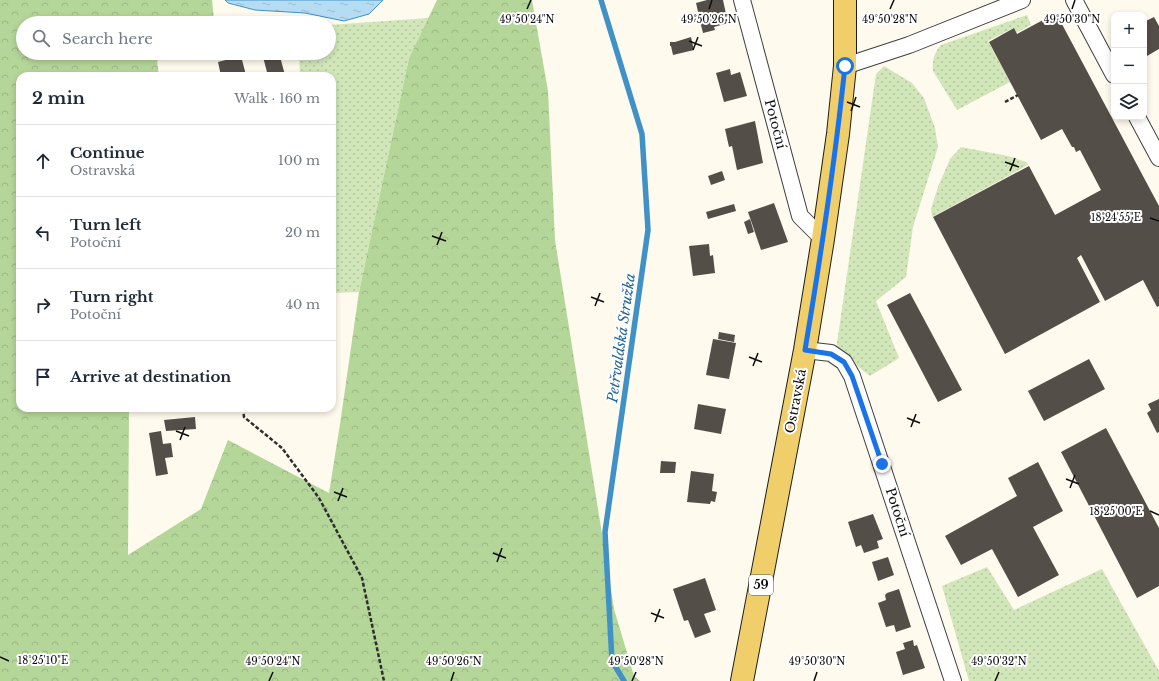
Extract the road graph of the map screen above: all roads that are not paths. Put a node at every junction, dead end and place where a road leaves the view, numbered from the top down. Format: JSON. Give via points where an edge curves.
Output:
{"nodes":[{"id":1,"x":742,"y":0,"type":"edge"},
{"id":2,"x":845,"y":0,"type":"edge"},
{"id":3,"x":1022,"y":0,"type":"edge"},
{"id":4,"x":1074,"y":0,"type":"edge"},
{"id":5,"x":845,"y":66,"type":"junction"},
{"id":6,"x":1111,"y":68,"type":"edge"},
{"id":7,"x":1139,"y":120,"type":"edge"},
{"id":8,"x":1159,"y":158,"type":"edge"},
{"id":9,"x":823,"y":239,"type":"junction"},
{"id":10,"x":805,"y":350,"type":"junction"},
{"id":11,"x":742,"y":681,"type":"edge"},
{"id":12,"x":953,"y":681,"type":"edge"}],
"edges":[{"from":1,"to":9,"type":"street","name":"Potoční","via":[[800,216]]},
{"from":2,"to":5,"type":"main road","name":"Ostravská","number":"59"},
{"from":3,"to":5,"type":"street","via":[[909,45]]},
{"from":4,"to":6,"type":"street"},
{"from":5,"to":9,"type":"main road","name":"Ostravská","number":"59"},
{"from":7,"to":8,"type":"street"},
{"from":9,"to":10,"type":"main road","name":"Ostravská","number":"59"},
{"from":10,"to":11,"type":"main road","name":"Ostravská","number":"59"},
{"from":10,"to":12,"type":"street","name":"Potoční","via":[[831,354],[844,362],[852,376]]}]}
